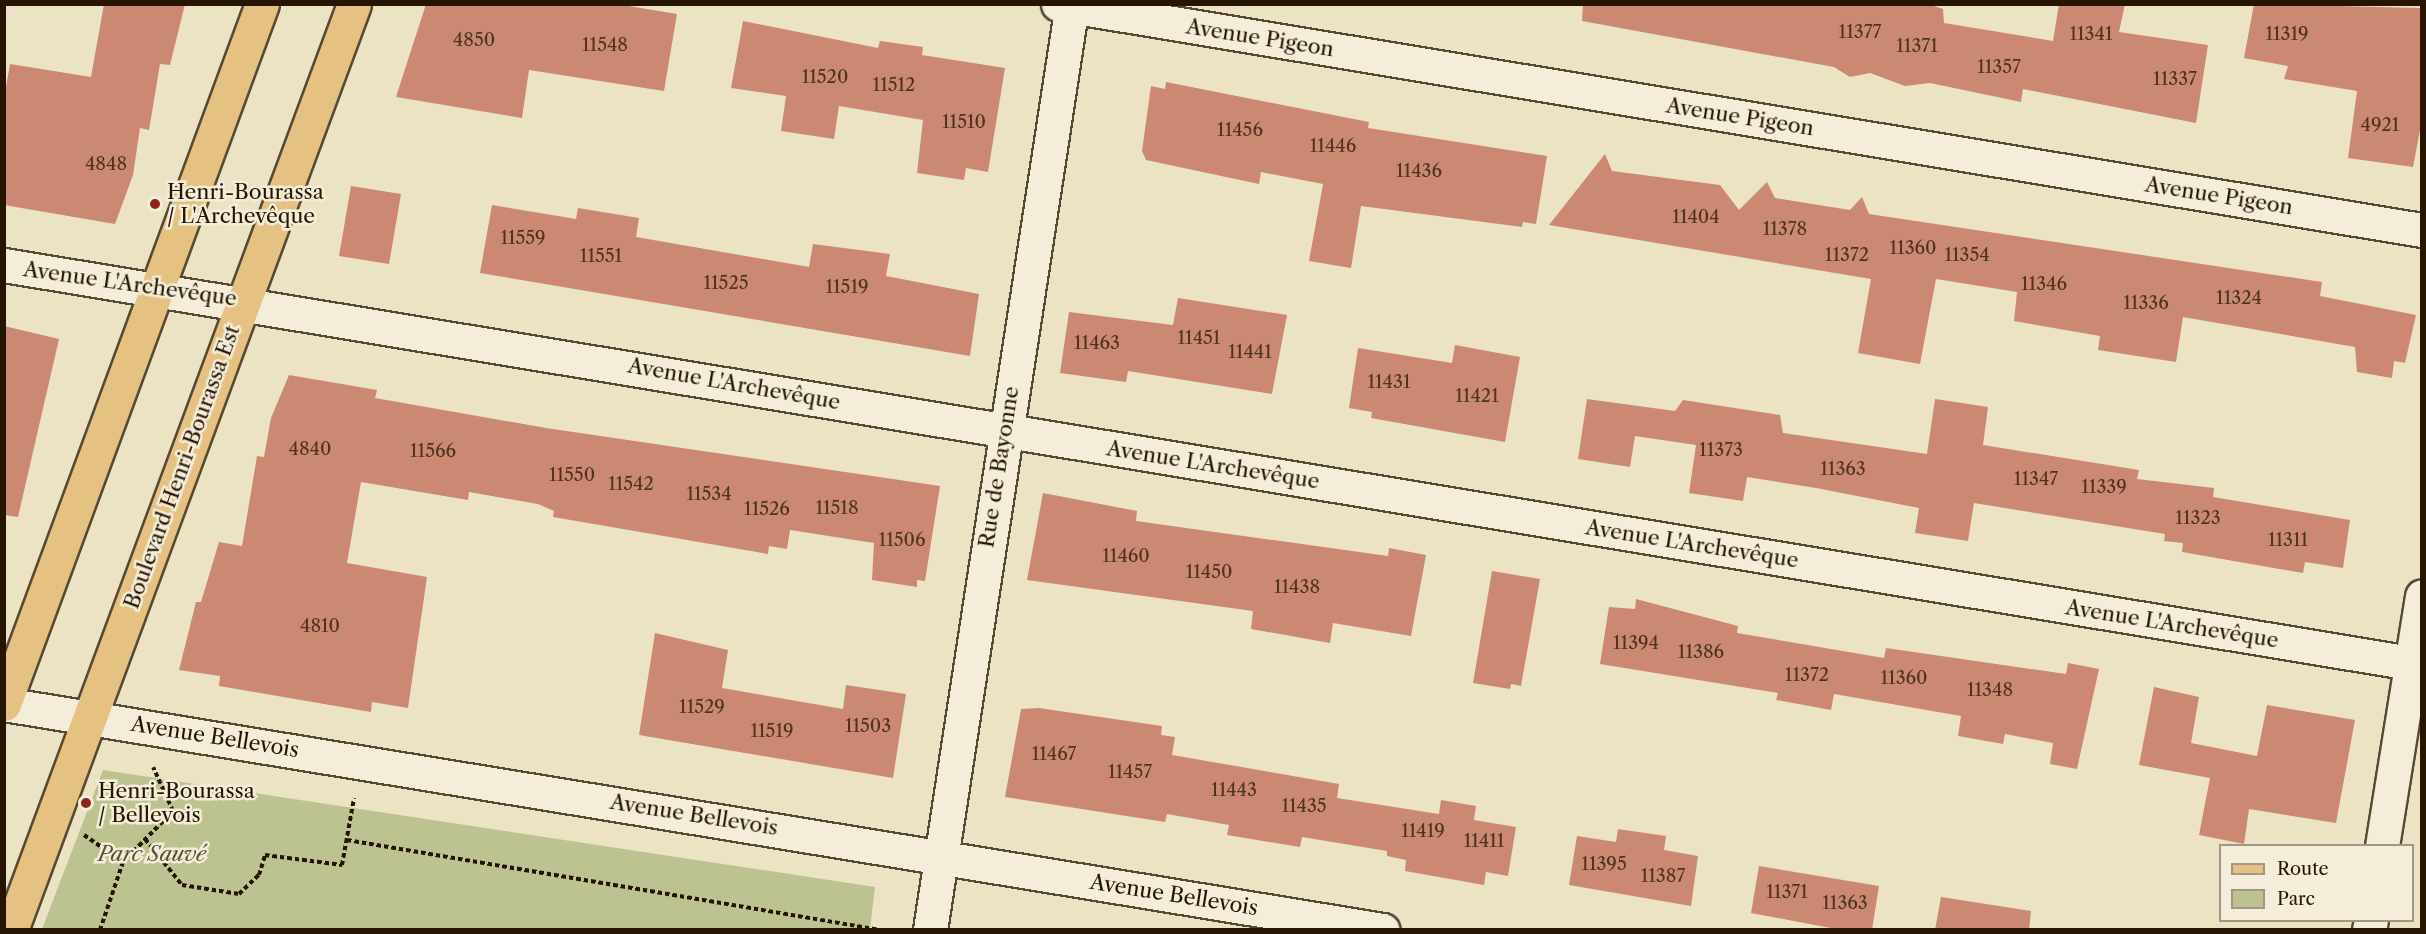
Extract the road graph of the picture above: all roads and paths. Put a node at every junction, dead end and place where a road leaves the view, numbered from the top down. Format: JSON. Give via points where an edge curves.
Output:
{"nodes":[{"id":1,"x":262,"y":4,"type":"edge"},
{"id":2,"x":354,"y":4,"type":"edge"},
{"id":3,"x":1067,"y":5,"type":"edge"},
{"id":4,"x":2421,"y":230,"type":"edge"},
{"id":5,"x":4,"y":265,"type":"edge"},
{"id":6,"x":159,"y":290,"type":"junction"},
{"id":7,"x":242,"y":300,"type":"junction"},
{"id":8,"x":1004,"y":430,"type":"junction"},
{"id":9,"x":2421,"y":596,"type":"edge"},
{"id":10,"x":2416,"y":664,"type":"edge"},
{"id":11,"x":4,"y":704,"type":"edge"},
{"id":12,"x":90,"y":718,"type":"junction"},
{"id":13,"x":133,"y":723,"type":"junction"},
{"id":14,"x":361,"y":761,"type":"junction"},
{"id":15,"x":54,"y":814,"type":"junction"},
{"id":16,"x":145,"y":839,"type":"junction"},
{"id":17,"x":347,"y":840,"type":"junction"},
{"id":18,"x":2382,"y":844,"type":"edge"},
{"id":19,"x":940,"y":856,"type":"junction"},
{"id":20,"x":123,"y":862,"type":"junction"},
{"id":21,"x":11,"y":930,"type":"edge"},
{"id":22,"x":100,"y":930,"type":"edge"},
{"id":23,"x":881,"y":930,"type":"edge"},
{"id":24,"x":930,"y":930,"type":"edge"},
{"id":25,"x":1383,"y":930,"type":"edge"}],
"edges":[{"from":1,"to":6,"type":"main road"},
{"from":2,"to":7,"type":"main road","name":"Boulevard Henri-Bourassa Est"},
{"from":3,"to":4,"type":"street","name":"Avenue Pigeon"},
{"from":3,"to":8,"type":"street","name":"Rue de Bayonne"},
{"from":5,"to":6,"type":"street","name":"Avenue L'Archevêque"},
{"from":6,"to":7,"type":"street","name":"Avenue L'Archevêque"},
{"from":6,"to":11,"type":"main road"},
{"from":7,"to":8,"type":"street","name":"Avenue L'Archevêque"},
{"from":7,"to":12,"type":"main road","name":"Boulevard Henri-Bourassa Est"},
{"from":8,"to":10,"type":"street","name":"Avenue L'Archevêque"},
{"from":8,"to":19,"type":"street","name":"Rue de Bayonne"},
{"from":9,"to":10,"type":"street"},
{"from":10,"to":18,"type":"street"},
{"from":11,"to":12,"type":"street","name":"Avenue Bellevois"},
{"from":12,"to":13,"type":"street","name":"Avenue Bellevois"},
{"from":12,"to":15,"type":"main road","name":"Boulevard Henri-Bourassa Est"},
{"from":13,"to":14,"type":"street","name":"Avenue Bellevois"},
{"from":13,"to":16,"type":"path","via":[[173,811]]},
{"from":14,"to":17,"type":"path"},
{"from":14,"to":19,"type":"street","name":"Avenue Bellevois"},
{"from":15,"to":20,"type":"path"},
{"from":15,"to":21,"type":"main road","name":"Boulevard Henri-Bourassa Est"},
{"from":16,"to":17,"type":"path","via":[[182,885],[239,894],[259,875],[265,855],[342,865]]},
{"from":16,"to":20,"type":"path"},
{"from":17,"to":23,"type":"path"},
{"from":19,"to":24,"type":"street","name":"Rue de Bayonne"},
{"from":19,"to":25,"type":"street","name":"Avenue Bellevois"},
{"from":20,"to":22,"type":"path"}]}
